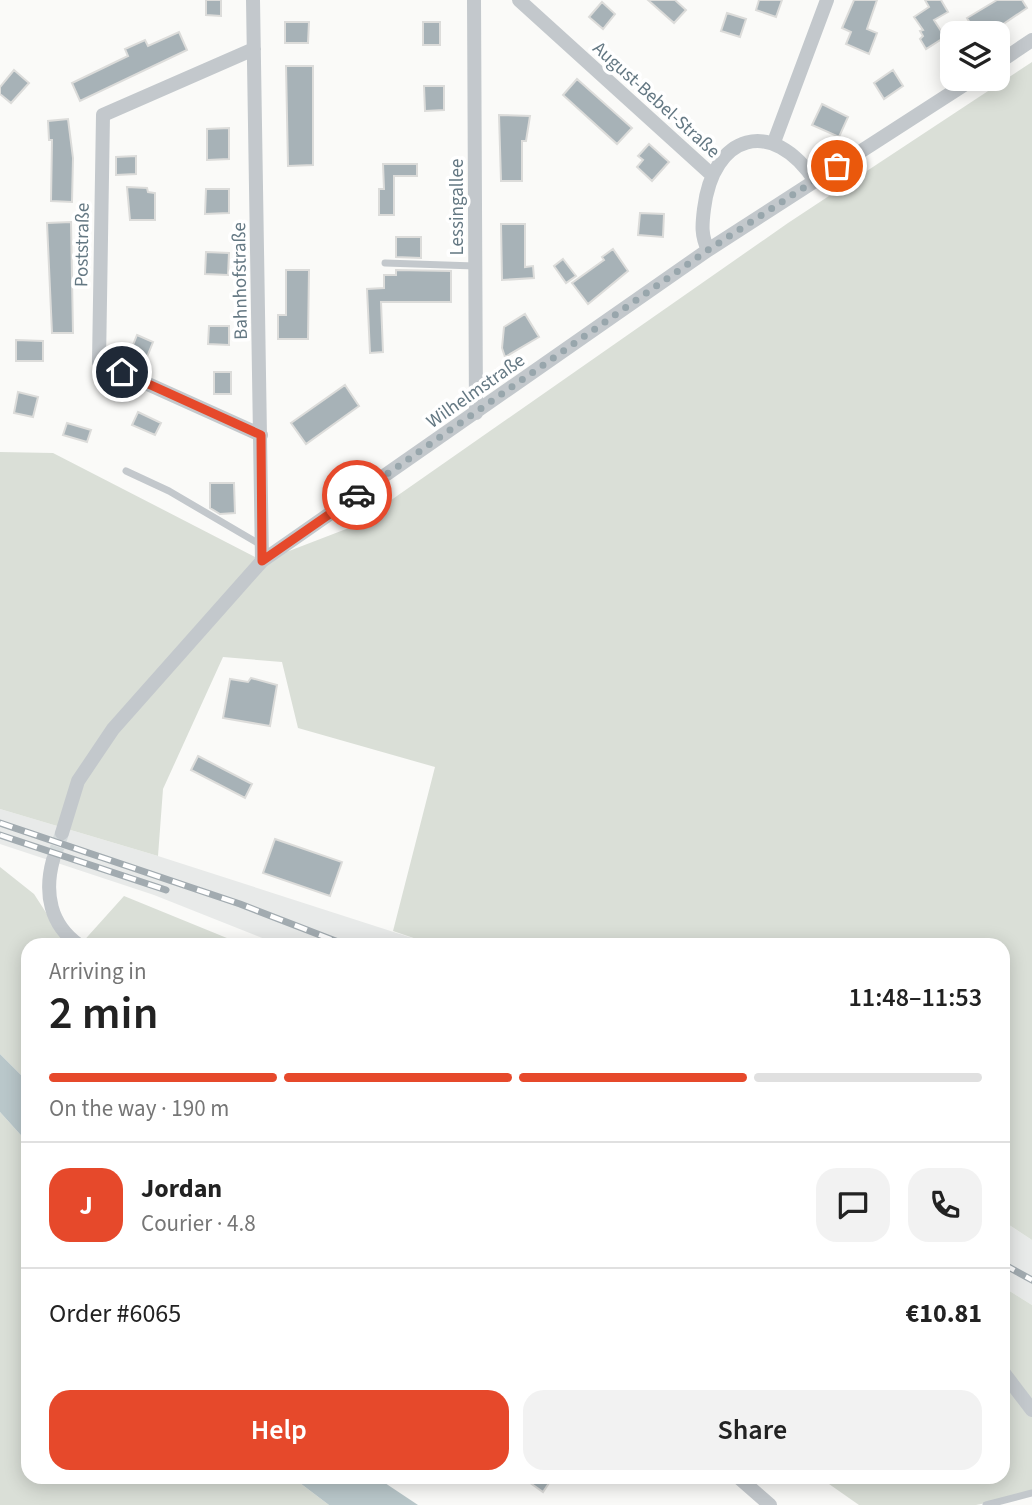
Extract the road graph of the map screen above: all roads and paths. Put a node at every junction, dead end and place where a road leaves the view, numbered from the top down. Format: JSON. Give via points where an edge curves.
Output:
{"nodes":[{"id":1,"x":253,"y":0,"type":"edge"},
{"id":2,"x":474,"y":0,"type":"edge"},
{"id":3,"x":519,"y":0,"type":"edge"},
{"id":4,"x":827,"y":0,"type":"edge"},
{"id":5,"x":1032,"y":40,"type":"edge"},
{"id":6,"x":254,"y":49,"type":"junction"},
{"id":7,"x":1010,"y":55,"type":"edge"},
{"id":8,"x":954,"y":91,"type":"edge"},
{"id":9,"x":774,"y":142,"type":"junction"},
{"id":10,"x":712,"y":175,"type":"junction"},
{"id":11,"x":815,"y":181,"type":"junction"},
{"id":12,"x":708,"y":250,"type":"junction"},
{"id":13,"x":385,"y":263,"type":"dead end"},
{"id":14,"x":475,"y":266,"type":"junction"},
{"id":15,"x":476,"y":413,"type":"junction"},
{"id":16,"x":261,"y":435,"type":"junction"},
{"id":17,"x":127,"y":471,"type":"dead end"},
{"id":18,"x":262,"y":545,"type":"junction"},
{"id":19,"x":262,"y":561,"type":"junction"},
{"id":20,"x":62,"y":834,"type":"tunnel mouth"},
{"id":21,"x":53,"y":860,"type":"tunnel mouth"},
{"id":22,"x":72,"y":938,"type":"edge"},
{"id":23,"x":1010,"y":1382,"type":"edge"},
{"id":24,"x":1032,"y":1409,"type":"edge"},
{"id":25,"x":746,"y":1484,"type":"edge"},
{"id":26,"x":1032,"y":1493,"type":"edge"},
{"id":27,"x":769,"y":1505,"type":"edge"},
{"id":28,"x":986,"y":1505,"type":"edge"}],
"edges":[{"from":1,"to":6,"type":"street","name":"Bahnhofstraße"},
{"from":2,"to":14,"type":"street","name":"Lessingallee"},
{"from":3,"to":10,"type":"street","name":"August-Bebel-Straße"},
{"from":4,"to":9,"type":"street"},
{"from":5,"to":7,"type":"street"},
{"from":6,"to":16,"type":"street","name":"Bahnhofstraße"},
{"from":6,"to":16,"type":"street","name":"Poststraße","via":[[103,115],[99,362]]},
{"from":8,"to":11,"type":"street","name":"Wilhelmstraße"},
{"from":9,"to":10,"type":"street","name":"August-Bebel-Straße","via":[[749,140],[727,154]]},
{"from":9,"to":11,"type":"street","via":[[806,167]]},
{"from":10,"to":12,"type":"street","via":[[701,236]]},
{"from":11,"to":12,"type":"street","name":"Wilhelmstraße"},
{"from":12,"to":15,"type":"street","name":"Wilhelmstraße"},
{"from":13,"to":14,"type":"lane"},
{"from":14,"to":15,"type":"street","name":"Lessingallee"},
{"from":15,"to":19,"type":"street","name":"Wilhelmstraße"},
{"from":16,"to":18,"type":"street","name":"Bahnhofstraße"},
{"from":17,"to":18,"type":"lane"},
{"from":18,"to":19,"type":"street","name":"Bahnhofstraße"},
{"from":19,"to":20,"type":"street","name":"Wilhelmstraße","via":[[113,729],[78,781]]},
{"from":21,"to":22,"type":"street","via":[[48,879],[50,906],[57,923]]},
{"from":23,"to":24,"type":"street"},
{"from":25,"to":27,"type":"street"},
{"from":26,"to":28,"type":"lane"}]}
